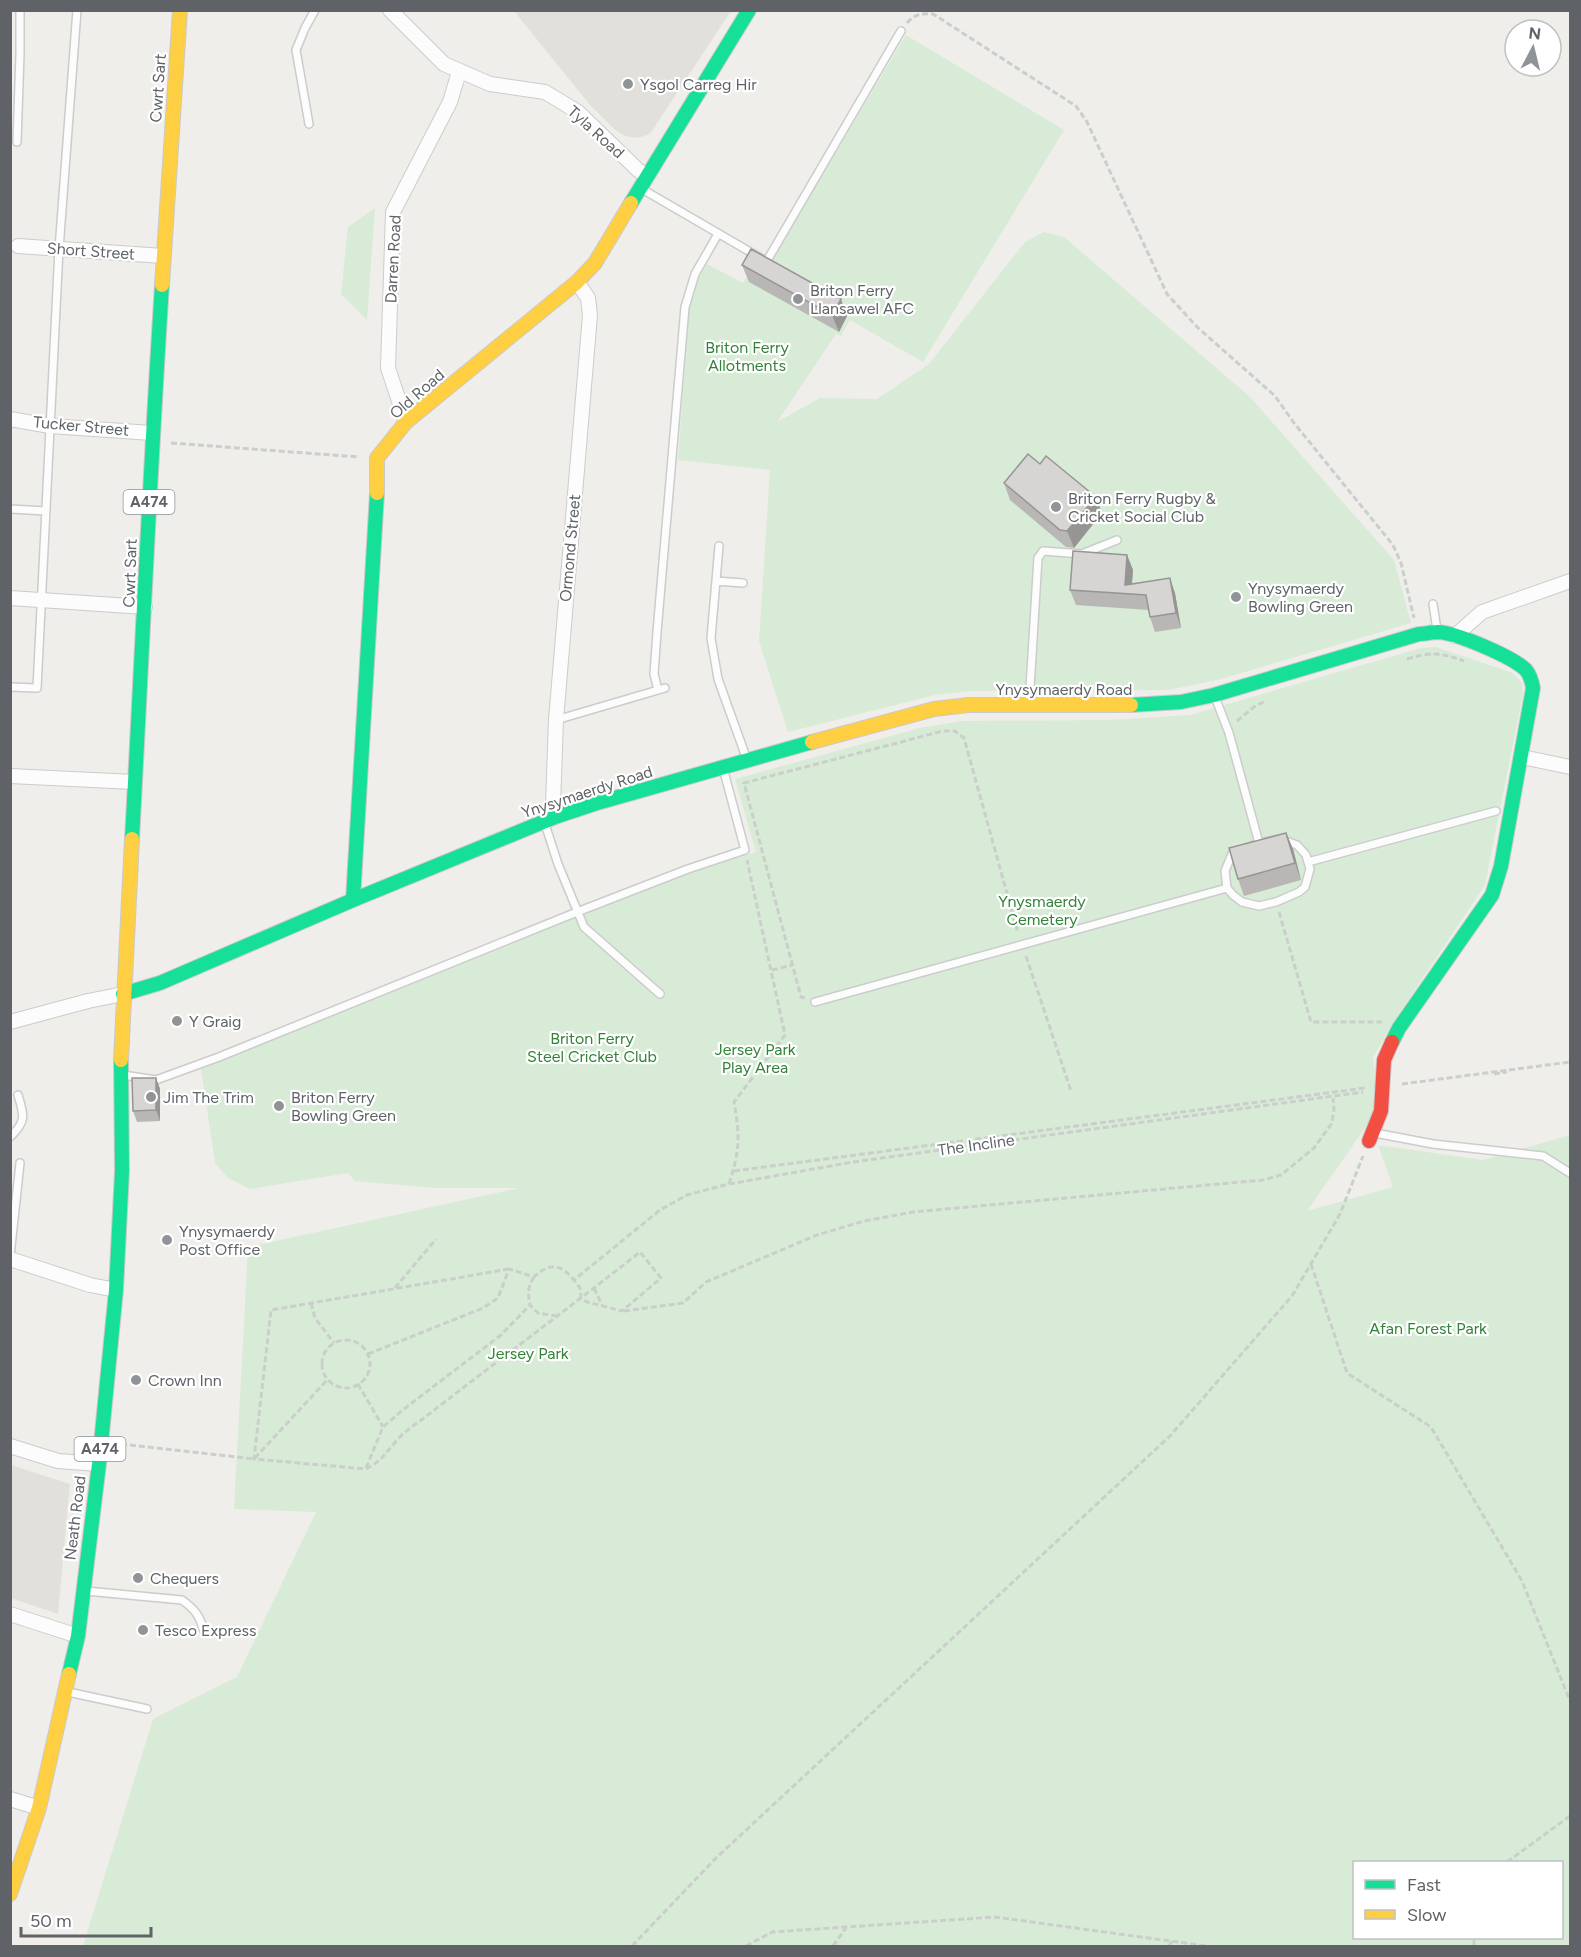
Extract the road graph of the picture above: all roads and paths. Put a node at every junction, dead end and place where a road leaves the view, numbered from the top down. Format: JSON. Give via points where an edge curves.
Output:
{"nodes":[{"id":1,"x":20,"y":10,"type":"edge"},
{"id":2,"x":77,"y":10,"type":"edge"},
{"id":3,"x":180,"y":10,"type":"edge"},
{"id":4,"x":315,"y":10,"type":"edge"},
{"id":5,"x":390,"y":10,"type":"edge"},
{"id":6,"x":748,"y":10,"type":"edge"},
{"id":7,"x":901,"y":31,"type":"joint"},
{"id":8,"x":459,"y":72,"type":"junction"},
{"id":9,"x":309,"y":124,"type":"dead end"},
{"id":10,"x":17,"y":142,"type":"dead end"},
{"id":11,"x":643,"y":182,"type":"junction"},
{"id":12,"x":718,"y":234,"type":"junction"},
{"id":13,"x":18,"y":246,"type":"dead end"},
{"id":14,"x":59,"y":249,"type":"junction"},
{"id":15,"x":163,"y":256,"type":"junction"},
{"id":16,"x":577,"y":282,"type":"junction"},
{"id":17,"x":10,"y":419,"type":"edge"},
{"id":18,"x":406,"y":422,"type":"junction"},
{"id":19,"x":50,"y":426,"type":"junction"},
{"id":20,"x":152,"y":436,"type":"junction"},
{"id":21,"x":377,"y":458,"type":"junction"},
{"id":22,"x":10,"y":509,"type":"edge"},
{"id":23,"x":46,"y":511,"type":"junction"},
{"id":24,"x":1117,"y":540,"type":"dead end"},
{"id":25,"x":719,"y":546,"type":"dead end"},
{"id":26,"x":1570,"y":580,"type":"edge"},
{"id":27,"x":716,"y":581,"type":"junction"},
{"id":28,"x":743,"y":583,"type":"dead end"},
{"id":29,"x":10,"y":598,"type":"edge"},
{"id":30,"x":41,"y":600,"type":"junction"},
{"id":31,"x":1432,"y":604,"type":"dead end"},
{"id":32,"x":145,"y":607,"type":"junction"},
{"id":33,"x":1438,"y":632,"type":"junction"},
{"id":34,"x":1419,"y":634,"type":"junction"},
{"id":35,"x":1455,"y":636,"type":"junction"},
{"id":36,"x":1397,"y":661,"type":"dead end"},
{"id":37,"x":1464,"y":661,"type":"dead end"},
{"id":38,"x":10,"y":687,"type":"edge"},
{"id":39,"x":1215,"y":695,"type":"junction"},
{"id":40,"x":1274,"y":696,"type":"dead end"},
{"id":41,"x":1029,"y":706,"type":"junction"},
{"id":42,"x":556,"y":720,"type":"junction"},
{"id":43,"x":1228,"y":733,"type":"junction"},
{"id":44,"x":1521,"y":757,"type":"junction"},
{"id":45,"x":747,"y":760,"type":"junction"},
{"id":46,"x":723,"y":767,"type":"junction"},
{"id":47,"x":1570,"y":767,"type":"edge"},
{"id":48,"x":10,"y":776,"type":"edge"},
{"id":49,"x":134,"y":782,"type":"junction"},
{"id":50,"x":1496,"y":811,"type":"dead end"},
{"id":51,"x":550,"y":819,"type":"junction"},
{"id":52,"x":1258,"y":843,"type":"junction"},
{"id":53,"x":745,"y":850,"type":"junction"},
{"id":54,"x":1308,"y":862,"type":"junction"},
{"id":55,"x":1227,"y":888,"type":"junction"},
{"id":56,"x":353,"y":900,"type":"junction"},
{"id":57,"x":1276,"y":902,"type":"junction"},
{"id":58,"x":577,"y":912,"type":"junction"},
{"id":59,"x":1022,"y":945,"type":"junction"},
{"id":60,"x":793,"y":965,"type":"junction"},
{"id":61,"x":772,"y":970,"type":"junction"},
{"id":62,"x":123,"y":994,"type":"junction"},
{"id":63,"x":660,"y":994,"type":"dead end"},
{"id":64,"x":815,"y":1002,"type":"joint"},
{"id":65,"x":10,"y":1022,"type":"edge"},
{"id":66,"x":1388,"y":1022,"type":"dead end"},
{"id":67,"x":1570,"y":1062,"type":"edge"},
{"id":68,"x":1507,"y":1072,"type":"dead end"},
{"id":69,"x":120,"y":1075,"type":"junction"},
{"id":70,"x":1383,"y":1086,"type":"junction"},
{"id":71,"x":1071,"y":1091,"type":"dead end"},
{"id":72,"x":18,"y":1095,"type":"dead end"},
{"id":73,"x":1333,"y":1098,"type":"junction"},
{"id":74,"x":10,"y":1137,"type":"edge"},
{"id":75,"x":1371,"y":1137,"type":"junction"},
{"id":76,"x":20,"y":1162,"type":"dead end"},
{"id":77,"x":734,"y":1171,"type":"junction"},
{"id":78,"x":1570,"y":1173,"type":"edge"},
{"id":79,"x":729,"y":1184,"type":"junction"},
{"id":80,"x":14,"y":1188,"type":"edge"},
{"id":81,"x":436,"y":1239,"type":"dead end"},
{"id":82,"x":10,"y":1258,"type":"edge"},
{"id":83,"x":1311,"y":1264,"type":"junction"},
{"id":84,"x":509,"y":1269,"type":"junction"},
{"id":85,"x":534,"y":1277,"type":"junction"},
{"id":86,"x":574,"y":1281,"type":"junction"},
{"id":87,"x":395,"y":1288,"type":"junction"},
{"id":88,"x":594,"y":1288,"type":"junction"},
{"id":89,"x":116,"y":1290,"type":"junction"},
{"id":90,"x":581,"y":1298,"type":"junction"},
{"id":91,"x":311,"y":1303,"type":"junction"},
{"id":92,"x":530,"y":1305,"type":"junction"},
{"id":93,"x":603,"y":1307,"type":"junction"},
{"id":94,"x":622,"y":1311,"type":"junction"},
{"id":95,"x":557,"y":1316,"type":"junction"},
{"id":96,"x":334,"y":1343,"type":"junction"},
{"id":97,"x":368,"y":1354,"type":"junction"},
{"id":98,"x":328,"y":1379,"type":"junction"},
{"id":99,"x":358,"y":1384,"type":"junction"},
{"id":100,"x":384,"y":1427,"type":"junction"},
{"id":101,"x":101,"y":1442,"type":"junction"},
{"id":102,"x":10,"y":1446,"type":"edge"},
{"id":103,"x":254,"y":1459,"type":"junction"},
{"id":104,"x":99,"y":1464,"type":"junction"},
{"id":105,"x":366,"y":1469,"type":"junction"},
{"id":106,"x":83,"y":1591,"type":"junction"},
{"id":107,"x":10,"y":1614,"type":"edge"},
{"id":108,"x":203,"y":1629,"type":"dead end"},
{"id":109,"x":78,"y":1636,"type":"junction"},
{"id":110,"x":65,"y":1692,"type":"junction"},
{"id":111,"x":1570,"y":1701,"type":"edge"},
{"id":112,"x":147,"y":1709,"type":"dead end"},
{"id":113,"x":10,"y":1799,"type":"edge"},
{"id":114,"x":39,"y":1808,"type":"junction"},
{"id":115,"x":1570,"y":1816,"type":"edge"},
{"id":116,"x":1510,"y":1861,"type":"edge"},
{"id":117,"x":10,"y":1894,"type":"edge"},
{"id":118,"x":847,"y":1927,"type":"junction"},
{"id":119,"x":1174,"y":1940,"type":"junction"},
{"id":120,"x":632,"y":1947,"type":"edge"},
{"id":121,"x":746,"y":1947,"type":"edge"},
{"id":122,"x":833,"y":1947,"type":"edge"},
{"id":123,"x":1168,"y":1947,"type":"edge"},
{"id":124,"x":1207,"y":1947,"type":"edge"}],
"edges":[{"from":1,"to":10,"type":"lane"},
{"from":2,"to":14,"type":"lane"},
{"from":3,"to":15,"type":"street","name":"Cwrt Sart","number":"A474"},
{"from":4,"to":9,"type":"lane","via":[[296,50]]},
{"from":5,"to":8,"type":"street","name":"Tyla Road","via":[[444,64]]},
{"from":6,"to":11,"type":"street","name":"Old Road"},
{"from":7,"to":12,"type":"lane","via":[[768,259],[764,261]]},
{"from":7,"to":34,"type":"path","via":[[921,13],[933,14],[1076,106],[1167,294],[1197,327],[1275,396],[1393,545]]},
{"from":8,"to":11,"type":"street","name":"Tyla Road","via":[[490,84],[545,92],[578,112],[638,170]]},
{"from":8,"to":18,"type":"street","name":"Darren Road","via":[[450,102],[393,212],[388,368]]},
{"from":11,"to":12,"type":"lane"},
{"from":11,"to":16,"type":"street","name":"Old Road","via":[[595,263]]},
{"from":12,"to":42,"type":"lane","via":[[695,274],[685,307],[654,674],[662,689]]},
{"from":13,"to":14,"type":"street","name":"Short Street"},
{"from":14,"to":15,"type":"street","name":"Short Street"},
{"from":14,"to":19,"type":"lane"},
{"from":15,"to":20,"type":"street","name":"Cwrt Sart","number":"A474"},
{"from":16,"to":18,"type":"street","name":"Old Road"},
{"from":16,"to":42,"type":"street","name":"Ormond Street","via":[[588,298],[590,315]]},
{"from":17,"to":19,"type":"street","name":"Tucker Street"},
{"from":18,"to":21,"type":"street","name":"Old Road"},
{"from":19,"to":20,"type":"street","name":"Tucker Street"},
{"from":19,"to":23,"type":"lane"},
{"from":20,"to":21,"type":"path","via":[[188,445]]},
{"from":20,"to":32,"type":"street","name":"Cwrt Sart","number":"A474"},
{"from":21,"to":56,"type":"street"},
{"from":22,"to":23,"type":"lane"},
{"from":23,"to":30,"type":"lane"},
{"from":24,"to":41,"type":"lane","via":[[1082,554],[1043,551],[1038,558]]},
{"from":25,"to":27,"type":"lane"},
{"from":26,"to":35,"type":"street","via":[[1482,612]]},
{"from":27,"to":28,"type":"lane"},
{"from":27,"to":45,"type":"lane","via":[[711,638],[718,679]]},
{"from":29,"to":30,"type":"street"},
{"from":30,"to":32,"type":"street"},
{"from":30,"to":38,"type":"lane","via":[[37,688]]},
{"from":31,"to":33,"type":"lane"},
{"from":32,"to":49,"type":"street","name":"Cwrt Sart","number":"A474"},
{"from":33,"to":34,"type":"street","name":"Ynysymaerdy Road"},
{"from":33,"to":35,"type":"street","name":"Ynysymaerdy Road"},
{"from":34,"to":39,"type":"street","name":"Ynysymaerdy Road"},
{"from":35,"to":44,"type":"street","name":"Ynysymaerdy Road","via":[[1525,669],[1531,678],[1533,688]]},
{"from":36,"to":37,"type":"path","via":[[1428,653]]},
{"from":39,"to":41,"type":"street","name":"Ynysymaerdy Road","via":[[1122,706]]},
{"from":39,"to":43,"type":"lane"},
{"from":40,"to":43,"type":"path","via":[[1254,706]]},
{"from":41,"to":45,"type":"street","name":"Ynysymaerdy Road","via":[[934,709]]},
{"from":42,"to":51,"type":"street","name":"Ormond Street"},
{"from":43,"to":52,"type":"lane"},
{"from":44,"to":47,"type":"street"},
{"from":44,"to":70,"type":"street","name":"Ynysymaerdy Road","via":[[1492,895],[1399,1028],[1384,1060]]},
{"from":45,"to":46,"type":"street","name":"Ynysymaerdy Road"},
{"from":46,"to":51,"type":"street","name":"Ynysymaerdy Road"},
{"from":46,"to":53,"type":"lane"},
{"from":48,"to":49,"type":"street"},
{"from":49,"to":62,"type":"street","name":"Cwrt Sart","number":"A474"},
{"from":50,"to":54,"type":"lane"},
{"from":51,"to":56,"type":"street","name":"Ynysymaerdy Road"},
{"from":51,"to":58,"type":"lane","name":"Ormond Street"},
{"from":52,"to":54,"type":"lane","via":[[1280,839],[1297,845]]},
{"from":52,"to":55,"type":"lane","via":[[1232,854],[1225,871]]},
{"from":53,"to":58,"type":"lane"},
{"from":53,"to":61,"type":"path"},
{"from":54,"to":57,"type":"lane","via":[[1305,887]]},
{"from":55,"to":57,"type":"lane","via":[[1242,902],[1259,906]]},
{"from":55,"to":59,"type":"lane"},
{"from":56,"to":62,"type":"street","name":"Ynysymaerdy Road","via":[[160,983]]},
{"from":57,"to":66,"type":"path","via":[[1311,1022]]},
{"from":58,"to":63,"type":"lane","name":"Ormond Street","via":[[584,927]]},
{"from":58,"to":69,"type":"lane","via":[[156,1080]]},
{"from":59,"to":60,"type":"path","via":[[964,738],[955,731],[943,730],[744,783]]},
{"from":59,"to":64,"type":"lane"},
{"from":59,"to":71,"type":"path"},
{"from":60,"to":61,"type":"path"},
{"from":60,"to":64,"type":"path","via":[[801,997]]},
{"from":61,"to":77,"type":"path","via":[[785,1035],[734,1102],[740,1144]]},
{"from":62,"to":65,"type":"street"},
{"from":62,"to":69,"type":"street","name":"Neath Road","number":"A474"},
{"from":67,"to":70,"type":"path"},
{"from":68,"to":70,"type":"path"},
{"from":69,"to":89,"type":"street","name":"Neath Road","number":"A474","via":[[122,1171]]},
{"from":70,"to":73,"type":"path","name":"The Incline"},
{"from":70,"to":75,"type":"street","name":"Ynysymaerdy Road","via":[[1381,1111]]},
{"from":70,"to":77,"type":"path"},
{"from":72,"to":74,"type":"lane","via":[[22,1126]]},
{"from":73,"to":79,"type":"path","name":"The Incline","via":[[853,1162]]},
{"from":73,"to":94,"type":"path","via":[[1332,1123],[1314,1148],[1281,1175],[1263,1180],[914,1212],[864,1221],[817,1235],[706,1282],[683,1303]]},
{"from":75,"to":78,"type":"lane","via":[[1543,1155]]},
{"from":75,"to":83,"type":"path","via":[[1340,1214]]},
{"from":76,"to":80,"type":"lane"},
{"from":77,"to":79,"type":"path"},
{"from":79,"to":86,"type":"path","name":"The Incline","via":[[687,1195],[660,1209]]},
{"from":80,"to":82,"type":"lane"},
{"from":81,"to":87,"type":"path"},
{"from":82,"to":89,"type":"street"},
{"from":83,"to":111,"type":"path","via":[[1347,1373],[1431,1427],[1522,1581]]},
{"from":83,"to":120,"type":"path","via":[[1292,1296],[1170,1436],[716,1858]]},
{"from":84,"to":85,"type":"path"},
{"from":84,"to":87,"type":"path"},
{"from":84,"to":97,"type":"path","via":[[498,1298],[483,1308]]},
{"from":85,"to":86,"type":"path","via":[[544,1268],[556,1267],[567,1271]]},
{"from":85,"to":92,"type":"path","via":[[527,1293]]},
{"from":86,"to":90,"type":"path"},
{"from":87,"to":91,"type":"path"},
{"from":88,"to":90,"type":"path"},
{"from":88,"to":93,"type":"path"},
{"from":88,"to":94,"type":"path","via":[[640,1252],[662,1278]]},
{"from":89,"to":101,"type":"street","name":"Neath Road","number":"A474"},
{"from":90,"to":93,"type":"path"},
{"from":90,"to":95,"type":"path"},
{"from":91,"to":96,"type":"path","via":[[315,1318]]},
{"from":91,"to":103,"type":"path","via":[[271,1310]]},
{"from":92,"to":95,"type":"path","via":[[538,1313]]},
{"from":92,"to":100,"type":"path","via":[[501,1335]]},
{"from":93,"to":94,"type":"path"},
{"from":95,"to":105,"type":"path","via":[[400,1436],[377,1463]]},
{"from":96,"to":97,"type":"path","via":[[357,1342]]},
{"from":96,"to":98,"type":"path","via":[[327,1349],[322,1364]]},
{"from":97,"to":99,"type":"path","via":[[370,1369]]},
{"from":98,"to":99,"type":"path","via":[[341,1387]]},
{"from":98,"to":103,"type":"path"},
{"from":99,"to":100,"type":"path"},
{"from":100,"to":105,"type":"path"},
{"from":101,"to":103,"type":"path"},
{"from":101,"to":104,"type":"street","name":"Neath Road","number":"A474"},
{"from":102,"to":104,"type":"street","via":[[58,1461]]},
{"from":103,"to":105,"type":"path"},
{"from":104,"to":106,"type":"street","name":"Neath Road","number":"A474"},
{"from":106,"to":108,"type":"lane","via":[[182,1600],[194,1609]]},
{"from":106,"to":109,"type":"street","name":"Neath Road","number":"A474"},
{"from":107,"to":109,"type":"street"},
{"from":109,"to":110,"type":"street","name":"Neath Road","number":"A474"},
{"from":110,"to":112,"type":"lane"},
{"from":110,"to":114,"type":"street","name":"Neath Road","number":"A474"},
{"from":113,"to":114,"type":"street"},
{"from":114,"to":117,"type":"street","name":"Neath Road","number":"A474"},
{"from":115,"to":116,"type":"path"},
{"from":118,"to":119,"type":"path","via":[[995,1917]]},
{"from":118,"to":121,"type":"path","via":[[772,1932]]},
{"from":118,"to":122,"type":"path"},
{"from":119,"to":123,"type":"path"},
{"from":119,"to":124,"type":"path"}]}
